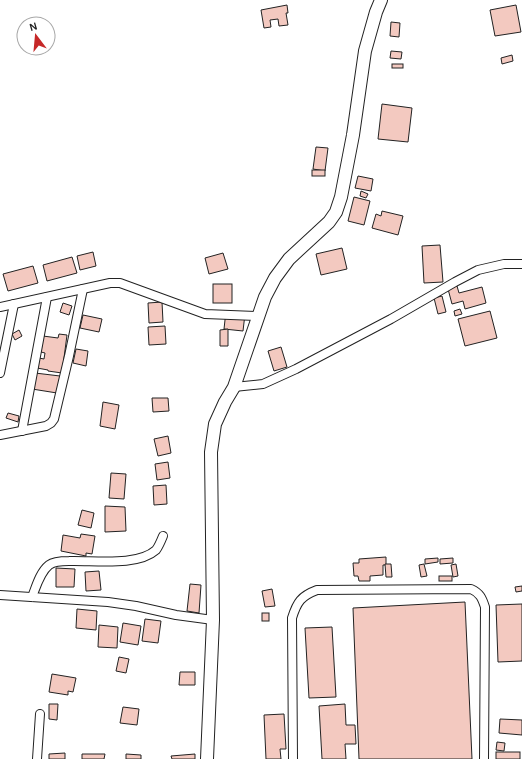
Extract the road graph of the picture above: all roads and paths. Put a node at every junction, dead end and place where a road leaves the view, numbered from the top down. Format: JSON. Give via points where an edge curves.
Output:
{"nodes":[{"id":1,"x":381,"y":0,"type":"edge"},
{"id":2,"x":522,"y":264,"type":"edge"},
{"id":3,"x":83,"y":289,"type":"junction"},
{"id":4,"x":47,"y":297,"type":"junction"},
{"id":5,"x":14,"y":304,"type":"junction"},
{"id":6,"x":0,"y":307,"type":"edge"},
{"id":7,"x":259,"y":316,"type":"junction"},
{"id":8,"x":0,"y":373,"type":"edge"},
{"id":9,"x":234,"y":387,"type":"junction"},
{"id":10,"x":22,"y":431,"type":"junction"},
{"id":11,"x":0,"y":435,"type":"edge"},
{"id":12,"x":163,"y":536,"type":"dead end"},
{"id":13,"x":0,"y":595,"type":"edge"},
{"id":14,"x":32,"y":597,"type":"junction"},
{"id":15,"x":213,"y":620,"type":"junction"},
{"id":16,"x":40,"y":714,"type":"dead end"},
{"id":17,"x":37,"y":759,"type":"edge"},
{"id":18,"x":207,"y":759,"type":"edge"},
{"id":19,"x":293,"y":759,"type":"edge"},
{"id":20,"x":484,"y":759,"type":"edge"}],
"edges":[{"from":1,"to":7,"type":"main road","via":[[365,51],[351,142],[336,212],[329,222],[289,259],[275,278]]},
{"from":2,"to":9,"type":"street","via":[[504,264],[478,270],[398,316],[296,369],[263,384]]},
{"from":3,"to":4,"type":"street"},
{"from":3,"to":7,"type":"street","via":[[120,283],[205,314]]},
{"from":3,"to":10,"type":"street","via":[[54,419],[46,426]]},
{"from":4,"to":5,"type":"street"},
{"from":4,"to":10,"type":"street"},
{"from":5,"to":6,"type":"street"},
{"from":5,"to":8,"type":"street"},
{"from":7,"to":9,"type":"main road"},
{"from":9,"to":15,"type":"main road","via":[[215,424],[211,452]]},
{"from":10,"to":11,"type":"street"},
{"from":12,"to":14,"type":"street","via":[[151,554],[133,559],[117,562],[60,561],[50,564],[44,569]]},
{"from":13,"to":14,"type":"street"},
{"from":14,"to":15,"type":"street","via":[[108,602]]},
{"from":15,"to":18,"type":"main road"},
{"from":16,"to":17,"type":"street"},
{"from":19,"to":20,"type":"street","via":[[292,618],[296,605],[306,594],[317,590],[471,589],[482,598],[485,608]]}]}
